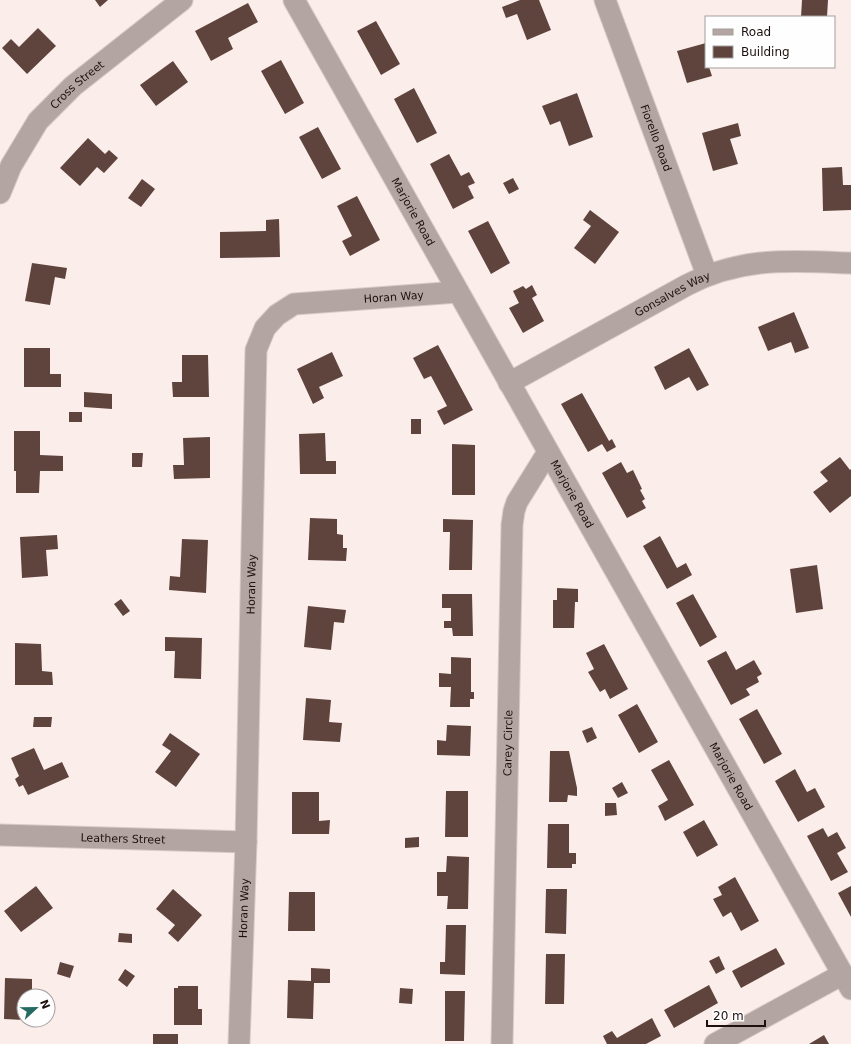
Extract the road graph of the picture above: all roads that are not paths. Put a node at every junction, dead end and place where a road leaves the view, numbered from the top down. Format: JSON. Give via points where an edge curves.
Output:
{"nodes":[{"id":1,"x":182,"y":0,"type":"edge"},
{"id":2,"x":294,"y":0,"type":"edge"},
{"id":3,"x":605,"y":0,"type":"edge"},
{"id":4,"x":0,"y":192,"type":"edge"},
{"id":5,"x":851,"y":263,"type":"edge"},
{"id":6,"x":707,"y":275,"type":"junction"},
{"id":7,"x":458,"y":292,"type":"junction"},
{"id":8,"x":509,"y":383,"type":"junction"},
{"id":9,"x":548,"y":452,"type":"junction"},
{"id":10,"x":0,"y":835,"type":"edge"},
{"id":11,"x":246,"y":842,"type":"junction"},
{"id":12,"x":847,"y":981,"type":"edge"},
{"id":13,"x":239,"y":1044,"type":"edge"},
{"id":14,"x":502,"y":1044,"type":"edge"},
{"id":15,"x":715,"y":1044,"type":"edge"}],
"edges":[{"from":1,"to":4,"type":"street","name":"Cross Street","via":[[73,86],[38,121],[11,166]]},
{"from":2,"to":7,"type":"street","name":"Marjorie Road"},
{"from":3,"to":6,"type":"street","name":"Fiorello Road"},
{"from":5,"to":6,"type":"street","name":"Gonsalves Way","via":[[762,262]]},
{"from":6,"to":8,"type":"street","name":"Gonsalves Way"},
{"from":7,"to":8,"type":"street","name":"Marjorie Road"},
{"from":7,"to":11,"type":"street","name":"Horan Way","via":[[294,304],[277,315],[265,328],[256,350]]},
{"from":8,"to":9,"type":"street","name":"Marjorie Road"},
{"from":9,"to":12,"type":"street","name":"Marjorie Road"},
{"from":9,"to":14,"type":"street","name":"Carey Circle","via":[[517,502],[513,518]]},
{"from":10,"to":11,"type":"street","name":"Leathers Street"},
{"from":11,"to":13,"type":"street","name":"Horan Way"},
{"from":12,"to":15,"type":"street"}]}
